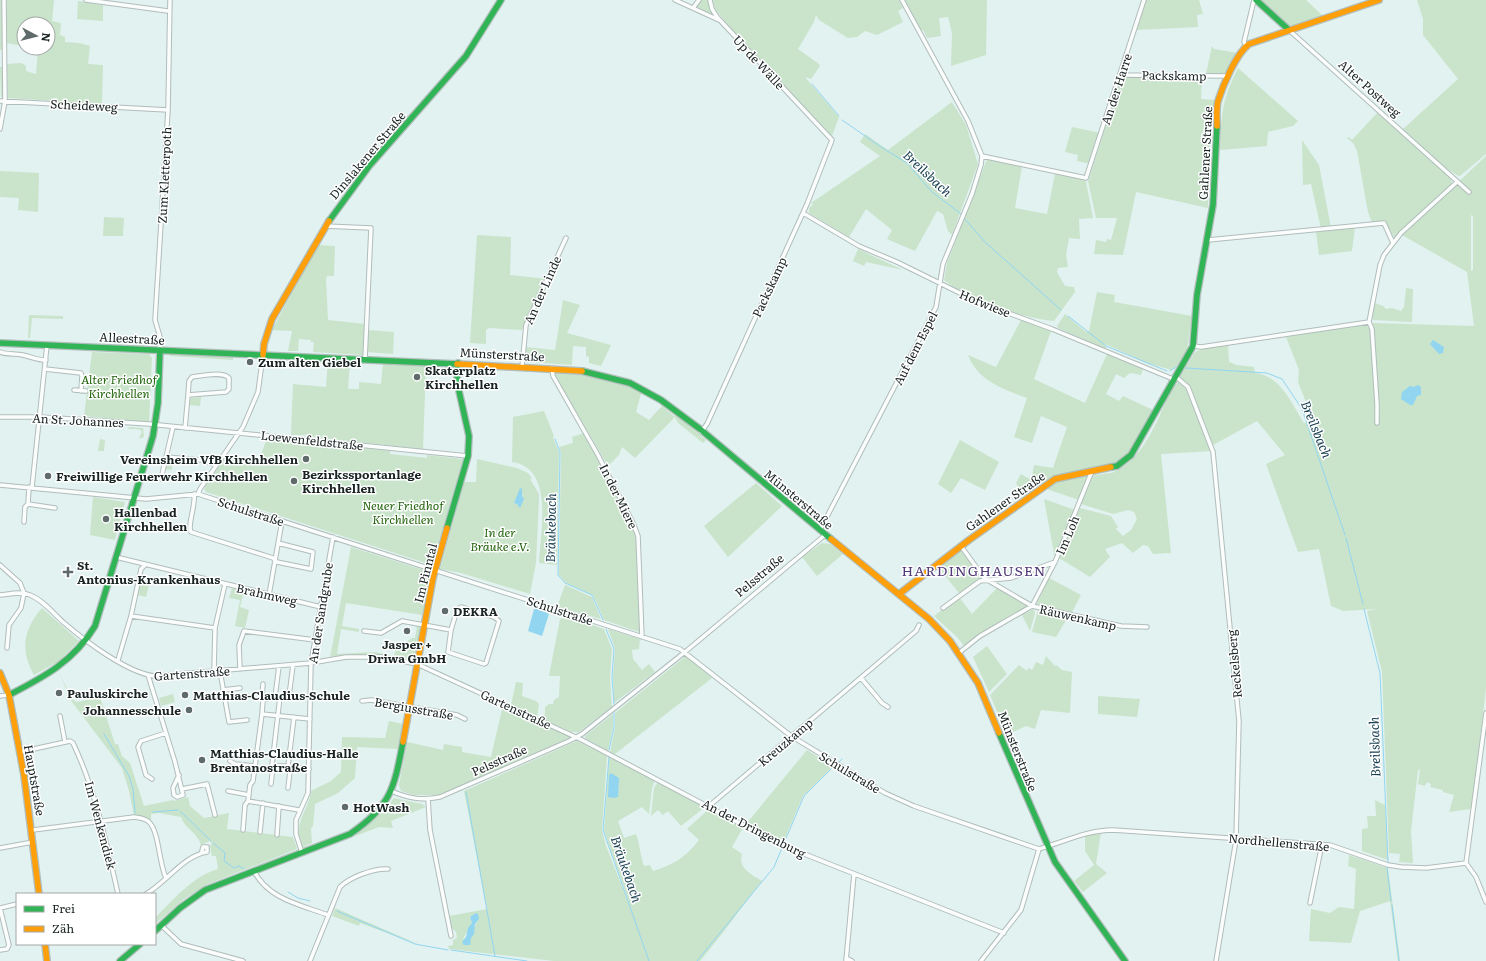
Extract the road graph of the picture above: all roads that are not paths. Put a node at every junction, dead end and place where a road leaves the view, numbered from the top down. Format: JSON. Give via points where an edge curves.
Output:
{"nodes":[{"id":1,"x":4,"y":0,"type":"edge"},
{"id":2,"x":86,"y":0,"type":"edge"},
{"id":3,"x":170,"y":0,"type":"edge"},
{"id":4,"x":501,"y":0,"type":"edge"},
{"id":5,"x":675,"y":0,"type":"edge"},
{"id":6,"x":699,"y":0,"type":"edge"},
{"id":7,"x":710,"y":0,"type":"edge"},
{"id":8,"x":902,"y":0,"type":"edge"},
{"id":9,"x":1144,"y":0,"type":"edge"},
{"id":10,"x":1255,"y":0,"type":"edge"},
{"id":11,"x":1379,"y":0,"type":"edge"},
{"id":12,"x":693,"y":8,"type":"junction"},
{"id":13,"x":168,"y":11,"type":"junction"},
{"id":14,"x":722,"y":22,"type":"junction"},
{"id":15,"x":1289,"y":30,"type":"junction"},
{"id":16,"x":1246,"y":45,"type":"junction"},
{"id":17,"x":1121,"y":74,"type":"junction"},
{"id":18,"x":1228,"y":76,"type":"junction"},
{"id":19,"x":0,"y":100,"type":"edge"},
{"id":20,"x":5,"y":101,"type":"junction"},
{"id":21,"x":168,"y":110,"type":"junction"},
{"id":22,"x":0,"y":129,"type":"edge"},
{"id":23,"x":832,"y":140,"type":"joint"},
{"id":24,"x":982,"y":156,"type":"junction"},
{"id":25,"x":1458,"y":182,"type":"junction"},
{"id":26,"x":1469,"y":192,"type":"dead end"},
{"id":27,"x":803,"y":213,"type":"junction"},
{"id":28,"x":325,"y":226,"type":"junction"},
{"id":29,"x":566,"y":238,"type":"dead end"},
{"id":30,"x":1208,"y":240,"type":"junction"},
{"id":31,"x":1393,"y":243,"type":"junction"},
{"id":32,"x":939,"y":283,"type":"junction"},
{"id":33,"x":1369,"y":322,"type":"junction"},
{"id":34,"x":0,"y":343,"type":"edge"},
{"id":35,"x":47,"y":345,"type":"junction"},
{"id":36,"x":1193,"y":346,"type":"junction"},
{"id":37,"x":160,"y":350,"type":"junction"},
{"id":38,"x":0,"y":352,"type":"edge"},
{"id":39,"x":263,"y":355,"type":"junction"},
{"id":40,"x":46,"y":360,"type":"junction"},
{"id":41,"x":365,"y":360,"type":"junction"},
{"id":42,"x":458,"y":363,"type":"junction"},
{"id":43,"x":522,"y":367,"type":"junction"},
{"id":44,"x":552,"y":368,"type":"junction"},
{"id":45,"x":45,"y":370,"type":"junction"},
{"id":46,"x":1174,"y":378,"type":"junction"},
{"id":47,"x":74,"y":390,"type":"dead end"},
{"id":48,"x":81,"y":391,"type":"junction"},
{"id":49,"x":86,"y":391,"type":"dead end"},
{"id":50,"x":188,"y":395,"type":"junction"},
{"id":51,"x":0,"y":417,"type":"edge"},
{"id":52,"x":41,"y":417,"type":"junction"},
{"id":53,"x":1377,"y":423,"type":"dead end"},
{"id":54,"x":155,"y":425,"type":"junction"},
{"id":55,"x":173,"y":427,"type":"junction"},
{"id":56,"x":185,"y":428,"type":"junction"},
{"id":57,"x":240,"y":432,"type":"junction"},
{"id":58,"x":701,"y":432,"type":"junction"},
{"id":59,"x":468,"y":456,"type":"junction"},
{"id":60,"x":166,"y":457,"type":"junction"},
{"id":61,"x":216,"y":465,"type":"junction"},
{"id":62,"x":1092,"y":471,"type":"junction"},
{"id":63,"x":161,"y":479,"type":"dead end"},
{"id":64,"x":0,"y":485,"type":"edge"},
{"id":65,"x":30,"y":487,"type":"junction"},
{"id":66,"x":196,"y":494,"type":"junction"},
{"id":67,"x":133,"y":498,"type":"junction"},
{"id":68,"x":28,"y":504,"type":"junction"},
{"id":69,"x":55,"y":508,"type":"dead end"},
{"id":70,"x":282,"y":521,"type":"junction"},
{"id":71,"x":24,"y":522,"type":"dead end"},
{"id":72,"x":820,"y":530,"type":"junction"},
{"id":73,"x":825,"y":534,"type":"junction"},
{"id":74,"x":333,"y":537,"type":"junction"},
{"id":75,"x":278,"y":543,"type":"junction"},
{"id":76,"x":961,"y":546,"type":"junction"},
{"id":77,"x":120,"y":558,"type":"dead end"},
{"id":78,"x":275,"y":560,"type":"junction"},
{"id":79,"x":1056,"y":562,"type":"junction"},
{"id":80,"x":0,"y":565,"type":"edge"},
{"id":81,"x":145,"y":565,"type":"junction"},
{"id":82,"x":435,"y":570,"type":"junction"},
{"id":83,"x":989,"y":580,"type":"junction"},
{"id":84,"x":225,"y":584,"type":"junction"},
{"id":85,"x":24,"y":593,"type":"junction"},
{"id":86,"x":269,"y":594,"type":"junction"},
{"id":87,"x":899,"y":594,"type":"junction"},
{"id":88,"x":0,"y":595,"type":"edge"},
{"id":89,"x":1032,"y":606,"type":"junction"},
{"id":90,"x":321,"y":607,"type":"junction"},
{"id":91,"x":943,"y":608,"type":"dead end"},
{"id":92,"x":131,"y":616,"type":"junction"},
{"id":93,"x":424,"y":625,"type":"junction"},
{"id":94,"x":919,"y":625,"type":"dead end"},
{"id":95,"x":1146,"y":627,"type":"dead end"},
{"id":96,"x":215,"y":628,"type":"junction"},
{"id":97,"x":451,"y":630,"type":"junction"},
{"id":98,"x":364,"y":631,"type":"dead end"},
{"id":99,"x":642,"y":636,"type":"junction"},
{"id":100,"x":315,"y":640,"type":"junction"},
{"id":101,"x":86,"y":642,"type":"junction"},
{"id":102,"x":7,"y":648,"type":"dead end"},
{"id":103,"x":685,"y":652,"type":"junction"},
{"id":104,"x":960,"y":652,"type":"junction"},
{"id":105,"x":118,"y":660,"type":"junction"},
{"id":106,"x":311,"y":663,"type":"junction"},
{"id":107,"x":417,"y":664,"type":"junction"},
{"id":108,"x":293,"y":665,"type":"junction"},
{"id":109,"x":279,"y":666,"type":"junction"},
{"id":110,"x":240,"y":670,"type":"junction"},
{"id":111,"x":220,"y":671,"type":"junction"},
{"id":112,"x":214,"y":672,"type":"junction"},
{"id":113,"x":0,"y":673,"type":"edge"},
{"id":114,"x":148,"y":675,"type":"junction"},
{"id":115,"x":861,"y":678,"type":"junction"},
{"id":116,"x":263,"y":684,"type":"dead end"},
{"id":117,"x":240,"y":688,"type":"dead end"},
{"id":118,"x":223,"y":690,"type":"junction"},
{"id":119,"x":9,"y":695,"type":"junction"},
{"id":120,"x":0,"y":696,"type":"edge"},
{"id":121,"x":275,"y":697,"type":"junction"},
{"id":122,"x":280,"y":697,"type":"junction"},
{"id":123,"x":264,"y":699,"type":"junction"},
{"id":124,"x":362,"y":701,"type":"dead end"},
{"id":125,"x":410,"y":707,"type":"junction"},
{"id":126,"x":888,"y":707,"type":"dead end"},
{"id":127,"x":1486,"y":713,"type":"edge"},
{"id":128,"x":262,"y":714,"type":"junction"},
{"id":129,"x":60,"y":716,"type":"dead end"},
{"id":130,"x":278,"y":716,"type":"junction"},
{"id":131,"x":294,"y":717,"type":"junction"},
{"id":132,"x":310,"y":719,"type":"junction"},
{"id":133,"x":465,"y":719,"type":"dead end"},
{"id":134,"x":247,"y":720,"type":"dead end"},
{"id":135,"x":166,"y":733,"type":"junction"},
{"id":136,"x":791,"y":736,"type":"junction"},
{"id":137,"x":576,"y":737,"type":"junction"},
{"id":138,"x":65,"y":742,"type":"junction"},
{"id":139,"x":20,"y":752,"type":"junction"},
{"id":140,"x":230,"y":761,"type":"dead end"},
{"id":141,"x":255,"y":766,"type":"junction"},
{"id":142,"x":273,"y":766,"type":"junction"},
{"id":143,"x":288,"y":766,"type":"junction"},
{"id":144,"x":309,"y":769,"type":"junction"},
{"id":145,"x":179,"y":775,"type":"junction"},
{"id":146,"x":152,"y":779,"type":"dead end"},
{"id":147,"x":271,"y":784,"type":"dead end"},
{"id":148,"x":288,"y":788,"type":"dead end"},
{"id":149,"x":182,"y":789,"type":"junction"},
{"id":150,"x":228,"y":791,"type":"dead end"},
{"id":151,"x":391,"y":791,"type":"junction"},
{"id":152,"x":249,"y":795,"type":"junction"},
{"id":153,"x":428,"y":800,"type":"junction"},
{"id":154,"x":248,"y":802,"type":"junction"},
{"id":155,"x":263,"y":804,"type":"junction"},
{"id":156,"x":279,"y":806,"type":"junction"},
{"id":157,"x":709,"y":806,"type":"junction"},
{"id":158,"x":299,"y":810,"type":"junction"},
{"id":159,"x":215,"y":815,"type":"dead end"},
{"id":160,"x":102,"y":821,"type":"junction"},
{"id":161,"x":33,"y":830,"type":"junction"},
{"id":162,"x":243,"y":830,"type":"dead end"},
{"id":163,"x":260,"y":832,"type":"dead end"},
{"id":164,"x":277,"y":834,"type":"dead end"},
{"id":165,"x":1236,"y":837,"type":"junction"},
{"id":166,"x":34,"y":842,"type":"junction"},
{"id":167,"x":1322,"y":844,"type":"junction"},
{"id":168,"x":1047,"y":847,"type":"junction"},
{"id":169,"x":0,"y":848,"type":"edge"},
{"id":170,"x":1039,"y":849,"type":"junction"},
{"id":171,"x":202,"y":851,"type":"dead end"},
{"id":172,"x":302,"y":853,"type":"junction"},
{"id":173,"x":1466,"y":863,"type":"junction"},
{"id":174,"x":388,"y":869,"type":"dead end"},
{"id":175,"x":254,"y":871,"type":"junction"},
{"id":176,"x":854,"y":874,"type":"junction"},
{"id":177,"x":166,"y":878,"type":"junction"},
{"id":178,"x":40,"y":893,"type":"edge"},
{"id":179,"x":118,"y":893,"type":"edge"},
{"id":180,"x":147,"y":893,"type":"edge"},
{"id":181,"x":1486,"y":902,"type":"edge"},
{"id":182,"x":1310,"y":903,"type":"dead end"},
{"id":183,"x":16,"y":904,"type":"edge"},
{"id":184,"x":0,"y":908,"type":"edge"},
{"id":185,"x":328,"y":915,"type":"junction"},
{"id":186,"x":161,"y":925,"type":"junction"},
{"id":187,"x":156,"y":930,"type":"edge"},
{"id":188,"x":1004,"y":933,"type":"junction"},
{"id":189,"x":451,"y":936,"type":"dead end"},
{"id":190,"x":45,"y":945,"type":"edge"},
{"id":191,"x":139,"y":945,"type":"edge"},
{"id":192,"x":0,"y":950,"type":"edge"},
{"id":193,"x":846,"y":960,"type":"edge"},
{"id":194,"x":47,"y":961,"type":"edge"},
{"id":195,"x":120,"y":961,"type":"edge"},
{"id":196,"x":243,"y":961,"type":"edge"},
{"id":197,"x":310,"y":961,"type":"edge"},
{"id":198,"x":852,"y":961,"type":"edge"},
{"id":199,"x":981,"y":961,"type":"edge"},
{"id":200,"x":1125,"y":961,"type":"edge"},
{"id":201,"x":1216,"y":961,"type":"edge"}],
"edges":[{"from":1,"to":20,"type":"street"},
{"from":2,"to":13,"type":"street"},
{"from":3,"to":13,"type":"street","name":"Zum Kletterpoth"},
{"from":4,"to":28,"type":"main road","name":"Dinslakener Straße","via":[[455,71],[370,165]]},
{"from":5,"to":12,"type":"street","name":"Up de Wälle"},
{"from":6,"to":12,"type":"street"},
{"from":7,"to":14,"type":"street","via":[[712,9]]},
{"from":8,"to":24,"type":"street","via":[[968,121]]},
{"from":9,"to":17,"type":"street","name":"An der Harre"},
{"from":10,"to":15,"type":"main road","name":"Alter Postweg"},
{"from":10,"to":16,"type":"street","via":[[1244,42]]},
{"from":11,"to":15,"type":"main road"},
{"from":12,"to":14,"type":"street","name":"Up de Wälle"},
{"from":13,"to":21,"type":"street","name":"Zum Kletterpoth"},
{"from":14,"to":23,"type":"street","name":"Up de Wälle"},
{"from":15,"to":16,"type":"main road"},
{"from":15,"to":25,"type":"street","name":"Alter Postweg"},
{"from":16,"to":18,"type":"main road","name":"Gahlener Straße"},
{"from":17,"to":18,"type":"street","name":"Packskamp"},
{"from":17,"to":24,"type":"street","name":"An der Harre","via":[[1086,178]]},
{"from":18,"to":30,"type":"main road","name":"Gahlener Straße","via":[[1217,108],[1213,205]]},
{"from":19,"to":20,"type":"street","name":"Scheideweg"},
{"from":20,"to":21,"type":"street","name":"Scheideweg"},
{"from":20,"to":22,"type":"street"},
{"from":21,"to":37,"type":"street","name":"Zum Kletterpoth","via":[[155,320],[160,336]]},
{"from":23,"to":27,"type":"street","name":"Packskamp"},
{"from":24,"to":32,"type":"street","name":"Auf dem Espel","via":[[978,178],[943,264]]},
{"from":25,"to":26,"type":"street","name":"Alter Postweg"},
{"from":25,"to":31,"type":"street"},
{"from":27,"to":32,"type":"street","name":"Hofwiese","via":[[859,246]]},
{"from":27,"to":58,"type":"street","name":"Packskamp","via":[[707,424]]},
{"from":28,"to":39,"type":"main road","name":"Dinslakener Straße","via":[[272,319]]},
{"from":28,"to":41,"type":"street","via":[[371,228]]},
{"from":29,"to":43,"type":"street","name":"An der Linde","via":[[526,325]]},
{"from":30,"to":31,"type":"street","via":[[1384,223]]},
{"from":30,"to":36,"type":"main road","name":"Gahlener Straße","via":[[1197,295]]},
{"from":31,"to":33,"type":"street","via":[[1380,265]]},
{"from":32,"to":46,"type":"street","name":"Hofwiese","via":[[978,302]]},
{"from":32,"to":72,"type":"street","name":"Auf dem Espel","via":[[936,307]]},
{"from":33,"to":36,"type":"street","via":[[1284,336]]},
{"from":33,"to":53,"type":"street","via":[[1372,329]]},
{"from":34,"to":35,"type":"main road","name":"Alleestraße"},
{"from":35,"to":37,"type":"main road","name":"Alleestraße"},
{"from":35,"to":40,"type":"street"},
{"from":36,"to":46,"type":"main road","name":"Gahlener Straße"},
{"from":37,"to":39,"type":"main road","name":"Alleestraße"},
{"from":37,"to":54,"type":"main road"},
{"from":38,"to":40,"type":"street","via":[[23,355],[34,360]]},
{"from":39,"to":41,"type":"main road","name":"Münsterstraße"},
{"from":39,"to":57,"type":"street","via":[[258,392]]},
{"from":40,"to":45,"type":"street"},
{"from":41,"to":42,"type":"main road","name":"Münsterstraße"},
{"from":42,"to":43,"type":"main road","name":"Münsterstraße"},
{"from":42,"to":59,"type":"main road","name":"Im Pinntal","via":[[457,382],[468,425]]},
{"from":43,"to":44,"type":"main road","name":"Münsterstraße"},
{"from":44,"to":58,"type":"main road","name":"Münsterstraße","via":[[600,373],[629,382],[664,402]]},
{"from":44,"to":99,"type":"street","name":"In der Miere","via":[[553,376],[598,454],[638,536]]},
{"from":45,"to":48,"type":"street","via":[[81,373]]},
{"from":45,"to":52,"type":"street"},
{"from":46,"to":62,"type":"main road","name":"Gahlener Straße","via":[[1131,455],[1117,466]]},
{"from":46,"to":165,"type":"street","name":"Reckelsberg","via":[[1188,387],[1214,452],[1239,721]]},
{"from":47,"to":48,"type":"street"},
{"from":48,"to":49,"type":"street"},
{"from":50,"to":50,"type":"street","via":[[226,392],[229,389],[229,378],[226,375],[192,378],[189,381]]},
{"from":50,"to":56,"type":"street"},
{"from":51,"to":52,"type":"street","name":"An St. Johannes"},
{"from":52,"to":54,"type":"street","name":"An St. Johannes"},
{"from":52,"to":65,"type":"street"},
{"from":54,"to":55,"type":"street","name":"Loewenfeldstraße"},
{"from":54,"to":67,"type":"main road"},
{"from":55,"to":56,"type":"street","name":"Loewenfeldstraße"},
{"from":55,"to":60,"type":"street"},
{"from":56,"to":57,"type":"street","name":"Loewenfeldstraße"},
{"from":57,"to":59,"type":"street","name":"Loewenfeldstraße"},
{"from":57,"to":61,"type":"street"},
{"from":58,"to":72,"type":"main road","name":"Münsterstraße"},
{"from":59,"to":82,"type":"main road","name":"Im Pinntal"},
{"from":60,"to":61,"type":"street","via":[[201,460]]},
{"from":60,"to":63,"type":"street"},
{"from":61,"to":66,"type":"street"},
{"from":62,"to":76,"type":"main road","name":"Gahlener Straße","via":[[1055,479]]},
{"from":62,"to":79,"type":"street","name":"Im Loh"},
{"from":64,"to":65,"type":"street","name":"Schulstraße"},
{"from":65,"to":67,"type":"street","name":"Schulstraße"},
{"from":65,"to":68,"type":"street"},
{"from":66,"to":67,"type":"street","name":"Schulstraße"},
{"from":66,"to":70,"type":"street","name":"Schulstraße"},
{"from":66,"to":78,"type":"street","via":[[191,532]]},
{"from":67,"to":101,"type":"main road","via":[[98,617]]},
{"from":68,"to":69,"type":"street"},
{"from":68,"to":71,"type":"street","via":[[25,507]]},
{"from":70,"to":74,"type":"street","name":"Schulstraße"},
{"from":70,"to":75,"type":"street"},
{"from":72,"to":73,"type":"main road","name":"Münsterstraße"},
{"from":73,"to":87,"type":"main road","name":"Münsterstraße"},
{"from":73,"to":103,"type":"street","name":"Pelsstraße"},
{"from":74,"to":82,"type":"street","name":"Schulstraße"},
{"from":74,"to":90,"type":"street","name":"An der Sandgrube"},
{"from":75,"to":78,"type":"street"},
{"from":75,"to":78,"type":"street","via":[[312,552],[314,555],[310,570]]},
{"from":76,"to":83,"type":"street","name":"Räuwenkamp","via":[[984,578]]},
{"from":76,"to":87,"type":"main road","name":"Gahlener Straße"},
{"from":77,"to":81,"type":"street","name":"Brahmweg"},
{"from":78,"to":86,"type":"street"},
{"from":79,"to":83,"type":"street","via":[[1011,578]]},
{"from":79,"to":89,"type":"street","name":"Im Loh"},
{"from":80,"to":85,"type":"street","name":"Gartenstraße","via":[[20,583]]},
{"from":81,"to":84,"type":"street","name":"Brahmweg"},
{"from":81,"to":92,"type":"street","via":[[141,570]]},
{"from":82,"to":93,"type":"main road","name":"Im Pinntal"},
{"from":82,"to":99,"type":"street","name":"Schulstraße"},
{"from":83,"to":89,"type":"street","name":"Räuwenkamp"},
{"from":83,"to":91,"type":"street","via":[[975,584]]},
{"from":84,"to":86,"type":"street","name":"Brahmweg"},
{"from":84,"to":96,"type":"street"},
{"from":85,"to":88,"type":"street"},
{"from":85,"to":101,"type":"street","name":"Gartenstraße","via":[[35,597]]},
{"from":85,"to":102,"type":"street","via":[[20,608],[9,625]]},
{"from":86,"to":90,"type":"street","name":"Brahmweg"},
{"from":87,"to":104,"type":"main road","name":"Münsterstraße","via":[[945,634]]},
{"from":89,"to":95,"type":"street","name":"Räuwenkamp","via":[[1121,626]]},
{"from":89,"to":104,"type":"street","via":[[980,636]]},
{"from":90,"to":100,"type":"street","name":"An der Sandgrube"},
{"from":92,"to":96,"type":"street"},
{"from":92,"to":105,"type":"street"},
{"from":93,"to":97,"type":"street"},
{"from":93,"to":98,"type":"street","via":[[402,621],[381,633]]},
{"from":93,"to":107,"type":"main road","name":"Im Pinntal"},
{"from":94,"to":115,"type":"street","name":"Kreuzkamp"},
{"from":96,"to":112,"type":"street"},
{"from":97,"to":97,"type":"street","via":[[460,607],[494,617],[499,621],[485,664],[448,652]]},
{"from":99,"to":103,"type":"street","name":"Schulstraße"},
{"from":100,"to":106,"type":"street","name":"An der Sandgrube"},
{"from":100,"to":110,"type":"street","via":[[244,631],[239,645]]},
{"from":101,"to":105,"type":"street","name":"Gartenstraße"},
{"from":101,"to":119,"type":"main road","via":[[68,661],[43,678]]},
{"from":103,"to":136,"type":"street","name":"Schulstraße"},
{"from":103,"to":137,"type":"street","name":"Pelsstraße"},
{"from":104,"to":168,"type":"main road","name":"Münsterstraße","via":[[978,683]]},
{"from":105,"to":114,"type":"street","name":"Gartenstraße"},
{"from":106,"to":107,"type":"street","name":"Gartenstraße","via":[[375,657]]},
{"from":106,"to":108,"type":"street","name":"Gartenstraße"},
{"from":106,"to":132,"type":"street","name":"An der Sandgrube"},
{"from":107,"to":125,"type":"main road","name":"Im Pinntal"},
{"from":107,"to":137,"type":"street","name":"Gartenstraße"},
{"from":108,"to":109,"type":"street","name":"Gartenstraße"},
{"from":108,"to":122,"type":"street","via":[[289,696]]},
{"from":109,"to":110,"type":"street","name":"Gartenstraße"},
{"from":109,"to":121,"type":"street"},
{"from":110,"to":111,"type":"street","name":"Gartenstraße"},
{"from":111,"to":112,"type":"street","name":"Gartenstraße"},
{"from":111,"to":118,"type":"street"},
{"from":112,"to":114,"type":"street","name":"Gartenstraße","via":[[160,677]]},
{"from":113,"to":119,"type":"main road","name":"Hauptstraße"},
{"from":114,"to":135,"type":"street"},
{"from":115,"to":126,"type":"street","via":[[882,704]]},
{"from":115,"to":136,"type":"street","name":"Kreuzkamp"},
{"from":116,"to":123,"type":"street"},
{"from":117,"to":118,"type":"street"},
{"from":118,"to":134,"type":"street","via":[[229,722]]},
{"from":119,"to":120,"type":"street"},
{"from":119,"to":139,"type":"main road","name":"Hauptstraße"},
{"from":121,"to":122,"type":"street"},
{"from":121,"to":123,"type":"street"},
{"from":122,"to":130,"type":"street"},
{"from":123,"to":128,"type":"street"},
{"from":124,"to":125,"type":"street","name":"Bergiusstraße"},
{"from":125,"to":133,"type":"street","name":"Bergiusstraße"},
{"from":125,"to":151,"type":"main road","name":"Im Pinntal","via":[[398,770]]},
{"from":127,"to":173,"type":"street"},
{"from":128,"to":130,"type":"street"},
{"from":128,"to":141,"type":"street"},
{"from":129,"to":138,"type":"street"},
{"from":130,"to":131,"type":"street"},
{"from":130,"to":142,"type":"street"},
{"from":131,"to":132,"type":"street"},
{"from":131,"to":143,"type":"street"},
{"from":132,"to":144,"type":"street","name":"An der Sandgrube"},
{"from":135,"to":145,"type":"street"},
{"from":135,"to":146,"type":"street","via":[[139,743],[146,775]]},
{"from":136,"to":157,"type":"street","name":"Kreuzkamp"},
{"from":136,"to":170,"type":"street","name":"Schulstraße","via":[[914,806]]},
{"from":137,"to":153,"type":"street","name":"Pelsstraße","via":[[447,795]]},
{"from":137,"to":157,"type":"street","name":"An der Dringenburg"},
{"from":138,"to":139,"type":"street"},
{"from":138,"to":160,"type":"street","name":"Im Wenkendiek","via":[[73,743],[82,761]]},
{"from":139,"to":161,"type":"main road","name":"Hauptstraße"},
{"from":140,"to":141,"type":"street"},
{"from":141,"to":152,"type":"street"},
{"from":142,"to":143,"type":"street"},
{"from":142,"to":147,"type":"street"},
{"from":143,"to":144,"type":"street"},
{"from":143,"to":148,"type":"street"},
{"from":144,"to":158,"type":"street","name":"An der Sandgrube","via":[[308,795]]},
{"from":145,"to":149,"type":"street"},
{"from":145,"to":149,"type":"street","via":[[173,788],[174,795],[181,796]]},
{"from":149,"to":159,"type":"street","via":[[207,784]]},
{"from":150,"to":152,"type":"street"},
{"from":151,"to":153,"type":"street","name":"Pelsstraße","via":[[413,799]]},
{"from":151,"to":172,"type":"main road","via":[[379,810],[359,829]]},
{"from":152,"to":154,"type":"street"},
{"from":153,"to":189,"type":"street","via":[[428,819]]},
{"from":154,"to":155,"type":"street"},
{"from":154,"to":162,"type":"street","via":[[245,805]]},
{"from":155,"to":156,"type":"street"},
{"from":155,"to":163,"type":"street"},
{"from":156,"to":158,"type":"street"},
{"from":156,"to":164,"type":"street"},
{"from":157,"to":176,"type":"street","name":"An der Dringenburg","via":[[779,844]]},
{"from":158,"to":172,"type":"street","name":"An der Sandgrube","via":[[296,834]]},
{"from":160,"to":161,"type":"street"},
{"from":160,"to":177,"type":"street","via":[[134,817],[149,822],[154,828],[162,871]]},
{"from":160,"to":179,"type":"street","name":"Im Wenkendiek"},
{"from":161,"to":166,"type":"main road","name":"Hauptstraße"},
{"from":165,"to":167,"type":"street","name":"Nordhellenstraße"},
{"from":165,"to":168,"type":"street","name":"Nordhellenstraße","via":[[1101,830]]},
{"from":165,"to":201,"type":"street","name":"Reckelsberg"},
{"from":166,"to":169,"type":"street"},
{"from":166,"to":178,"type":"main road","name":"Hauptstraße"},
{"from":167,"to":173,"type":"street","name":"Nordhellenstraße","via":[[1401,868]]},
{"from":167,"to":182,"type":"street"},
{"from":168,"to":170,"type":"street"},
{"from":168,"to":200,"type":"main road","name":"Münsterstraße"},
{"from":170,"to":188,"type":"street","via":[[1021,910]]},
{"from":171,"to":177,"type":"street"},
{"from":172,"to":175,"type":"main road"},
{"from":173,"to":181,"type":"street","via":[[1472,870]]},
{"from":174,"to":185,"type":"street","via":[[380,869],[343,884],[337,891]]},
{"from":175,"to":185,"type":"street","via":[[271,892]]},
{"from":175,"to":186,"type":"main road","via":[[193,897]]},
{"from":176,"to":188,"type":"street","name":"An der Dringenburg"},
{"from":176,"to":193,"type":"street"},
{"from":177,"to":180,"type":"street"},
{"from":183,"to":184,"type":"street"},
{"from":184,"to":192,"type":"street","via":[[9,946]]},
{"from":185,"to":197,"type":"street"},
{"from":186,"to":187,"type":"main road"},
{"from":186,"to":196,"type":"street","via":[[181,944]]},
{"from":188,"to":199,"type":"street"},
{"from":190,"to":194,"type":"main road"},
{"from":191,"to":195,"type":"main road"},
{"from":193,"to":198,"type":"street"}]}
